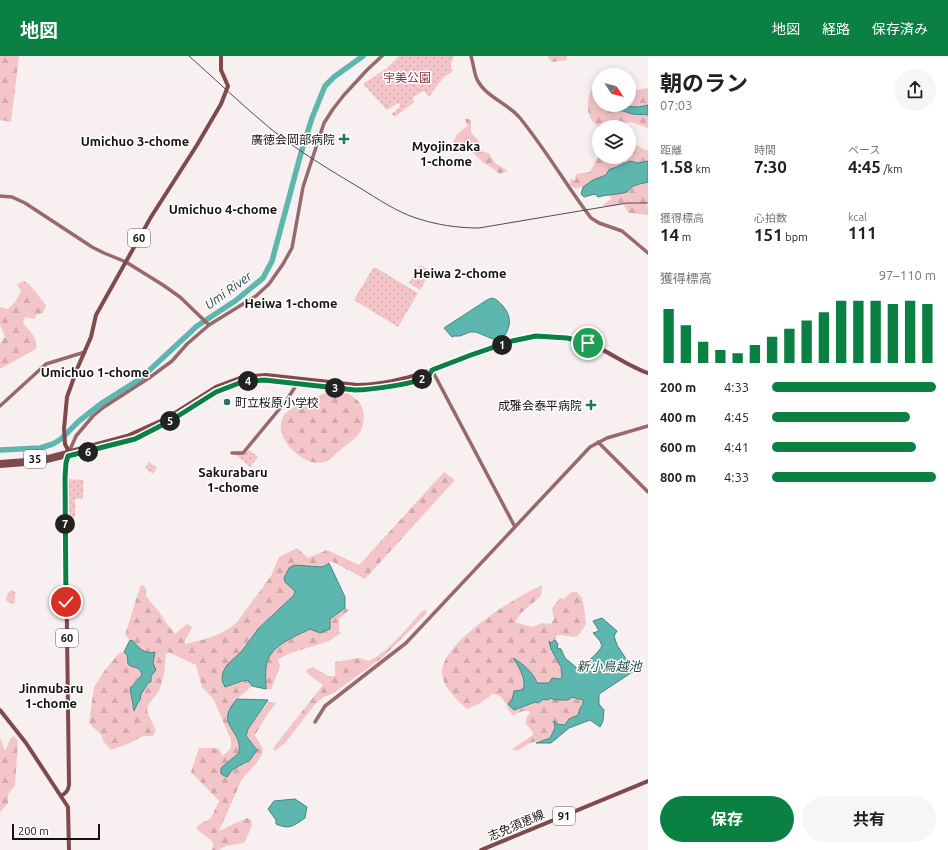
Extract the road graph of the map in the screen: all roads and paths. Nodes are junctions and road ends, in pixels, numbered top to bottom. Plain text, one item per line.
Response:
1 (221, 56) edge
2 (382, 56) edge
3 (471, 56) edge
4 (0, 196) edge
5 (648, 253) edge
6 (126, 262) junction
7 (208, 324) junction
8 (85, 352) junction
9 (432, 370) junction
10 (648, 373) edge
11 (297, 384) junction
12 (0, 406) edge
13 (648, 426) edge
14 (598, 442) junction
15 (232, 453) dead end
16 (69, 454) junction
17 (0, 462) edge
18 (0, 466) edge
19 (648, 492) edge
20 (515, 527) junction
21 (0, 710) edge
22 (315, 722) dead end
23 (648, 781) edge
24 (61, 796) junction
25 (69, 850) edge
26 (481, 850) edge

1 - 6 main road, 60
2 - 7 street
3 - 5 street
4 - 6 street
6 - 7 street
6 - 8 main road, 60
7 - 16 street
8 - 12 street
8 - 16 main road, 60
9 - 10 main road, 35
9 - 11 main road, 35
9 - 16 main road, 35
9 - 20 street
11 - 15 street
11 - 16 main road, 35
13 - 14 street
14 - 19 street
14 - 20 street
16 - 17 main road, 35
16 - 18 main road, 35
16 - 24 main road, 60
20 - 22 street
21 - 24 main road
23 - 26 main road, 志免須恵線 / 91
24 - 25 main road

